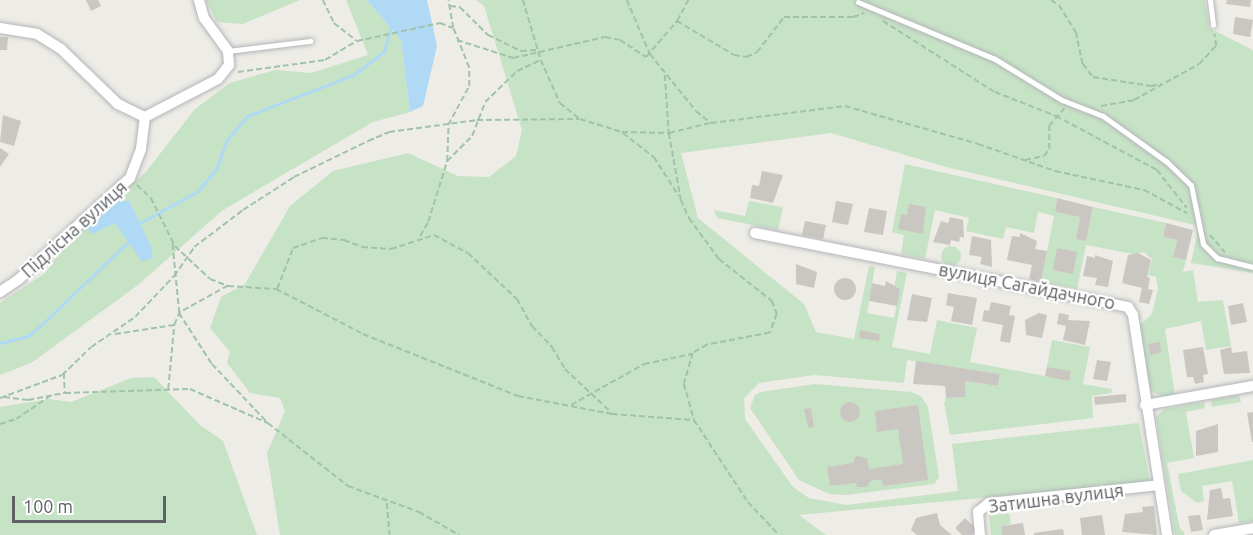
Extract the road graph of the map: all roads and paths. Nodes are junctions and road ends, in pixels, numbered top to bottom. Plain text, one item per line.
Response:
1 (199, 0) edge
2 (323, 0) edge
3 (448, 0) edge
4 (523, 0) edge
5 (627, 0) edge
6 (688, 0) edge
7 (1051, 0) edge
8 (1210, 0) edge
9 (858, 2) dead end
10 (449, 6) junction
11 (874, 9) junction
12 (677, 21) junction
13 (1213, 25) joint
14 (0, 28) edge
15 (453, 28) junction
16 (357, 40) junction
17 (457, 40) junction
18 (310, 41) dead end
19 (539, 50) junction
20 (228, 51) junction
21 (650, 54) junction
22 (541, 60) junction
23 (236, 73) dead end
24 (665, 74) junction
25 (1166, 83) junction
26 (1071, 104) junction
27 (1087, 110) junction
28 (1056, 116) junction
29 (145, 117) junction
30 (580, 119) junction
31 (477, 120) junction
32 (711, 123) junction
33 (448, 125) junction
34 (622, 132) junction
35 (669, 133) junction
36 (1024, 160) junction
37 (447, 161) junction
38 (130, 178) junction
39 (681, 200) junction
40 (1190, 211) dead end
41 (1203, 228) junction
42 (755, 233) dead end
43 (419, 236) junction
44 (172, 239) junction
45 (187, 260) junction
46 (1235, 262) junction
47 (1253, 267) edge
48 (174, 276) junction
49 (228, 286) junction
50 (276, 289) junction
51 (0, 292) edge
52 (179, 313) junction
53 (174, 325) junction
54 (114, 334) junction
55 (693, 353) junction
56 (64, 373) junction
57 (1253, 386) edge
58 (168, 390) junction
59 (591, 391) junction
60 (65, 393) junction
61 (51, 396) junction
62 (1, 398) edge
63 (1145, 405) junction
64 (569, 406) junction
65 (612, 414) junction
66 (694, 420) junction
67 (268, 423) junction
68 (0, 424) edge
69 (1159, 485) junction
70 (387, 502) junction
71 (1253, 528) edge
72 (390, 535) edge
73 (459, 535) edge
74 (779, 535) edge
75 (980, 535) edge
76 (1167, 535) edge
77 (1214, 535) edge

1 - 20 street
2 - 16 path
3 - 10 path
4 - 19 path
5 - 21 path
6 - 12 path
7 - 25 path
8 - 13 lane
9 - 11 lane
10 - 15 path
10 - 19 path
11 - 12 path
11 - 26 lane
11 - 28 path
12 - 21 path
13 - 25 path
14 - 29 street
15 - 16 path
15 - 17 path
16 - 23 path
17 - 19 path
17 - 33 path
18 - 20 lane
19 - 21 path
19 - 22 path
20 - 29 street
21 - 24 path
22 - 30 path
22 - 31 path
24 - 32 path
24 - 35 path
25 - 27 path
26 - 27 lane
26 - 28 path
27 - 41 lane
28 - 36 path
28 - 40 path
29 - 38 street, Підлісна вулиця
30 - 31 path
30 - 34 path
31 - 33 path
31 - 37 path
32 - 35 path
32 - 36 path
33 - 37 path
33 - 45 path
34 - 35 path
34 - 39 path
35 - 39 path
36 - 41 path
37 - 43 path
38 - 44 path
38 - 51 street, Підлісна вулиця
39 - 55 path
41 - 46 path
41 - 46 lane
42 - 63 street, вулиця Сагайдачного
43 - 50 path
43 - 59 path
44 - 45 path
44 - 48 path
45 - 48 path
45 - 49 path
46 - 47 lane
48 - 52 path
48 - 54 path
49 - 50 path
49 - 52 path
50 - 64 path
52 - 53 path
52 - 67 path
53 - 54 path
53 - 58 path
54 - 56 path
55 - 59 path
55 - 66 path
56 - 60 path
56 - 62 path
57 - 63 street
58 - 60 path
58 - 67 path
59 - 64 path
59 - 65 path
60 - 61 path
61 - 62 path
61 - 68 path
63 - 69 street
64 - 65 path
65 - 66 path
66 - 74 path
67 - 70 path
69 - 75 street, Затишна вулиця
69 - 76 street
70 - 72 path
70 - 73 path
71 - 77 street

